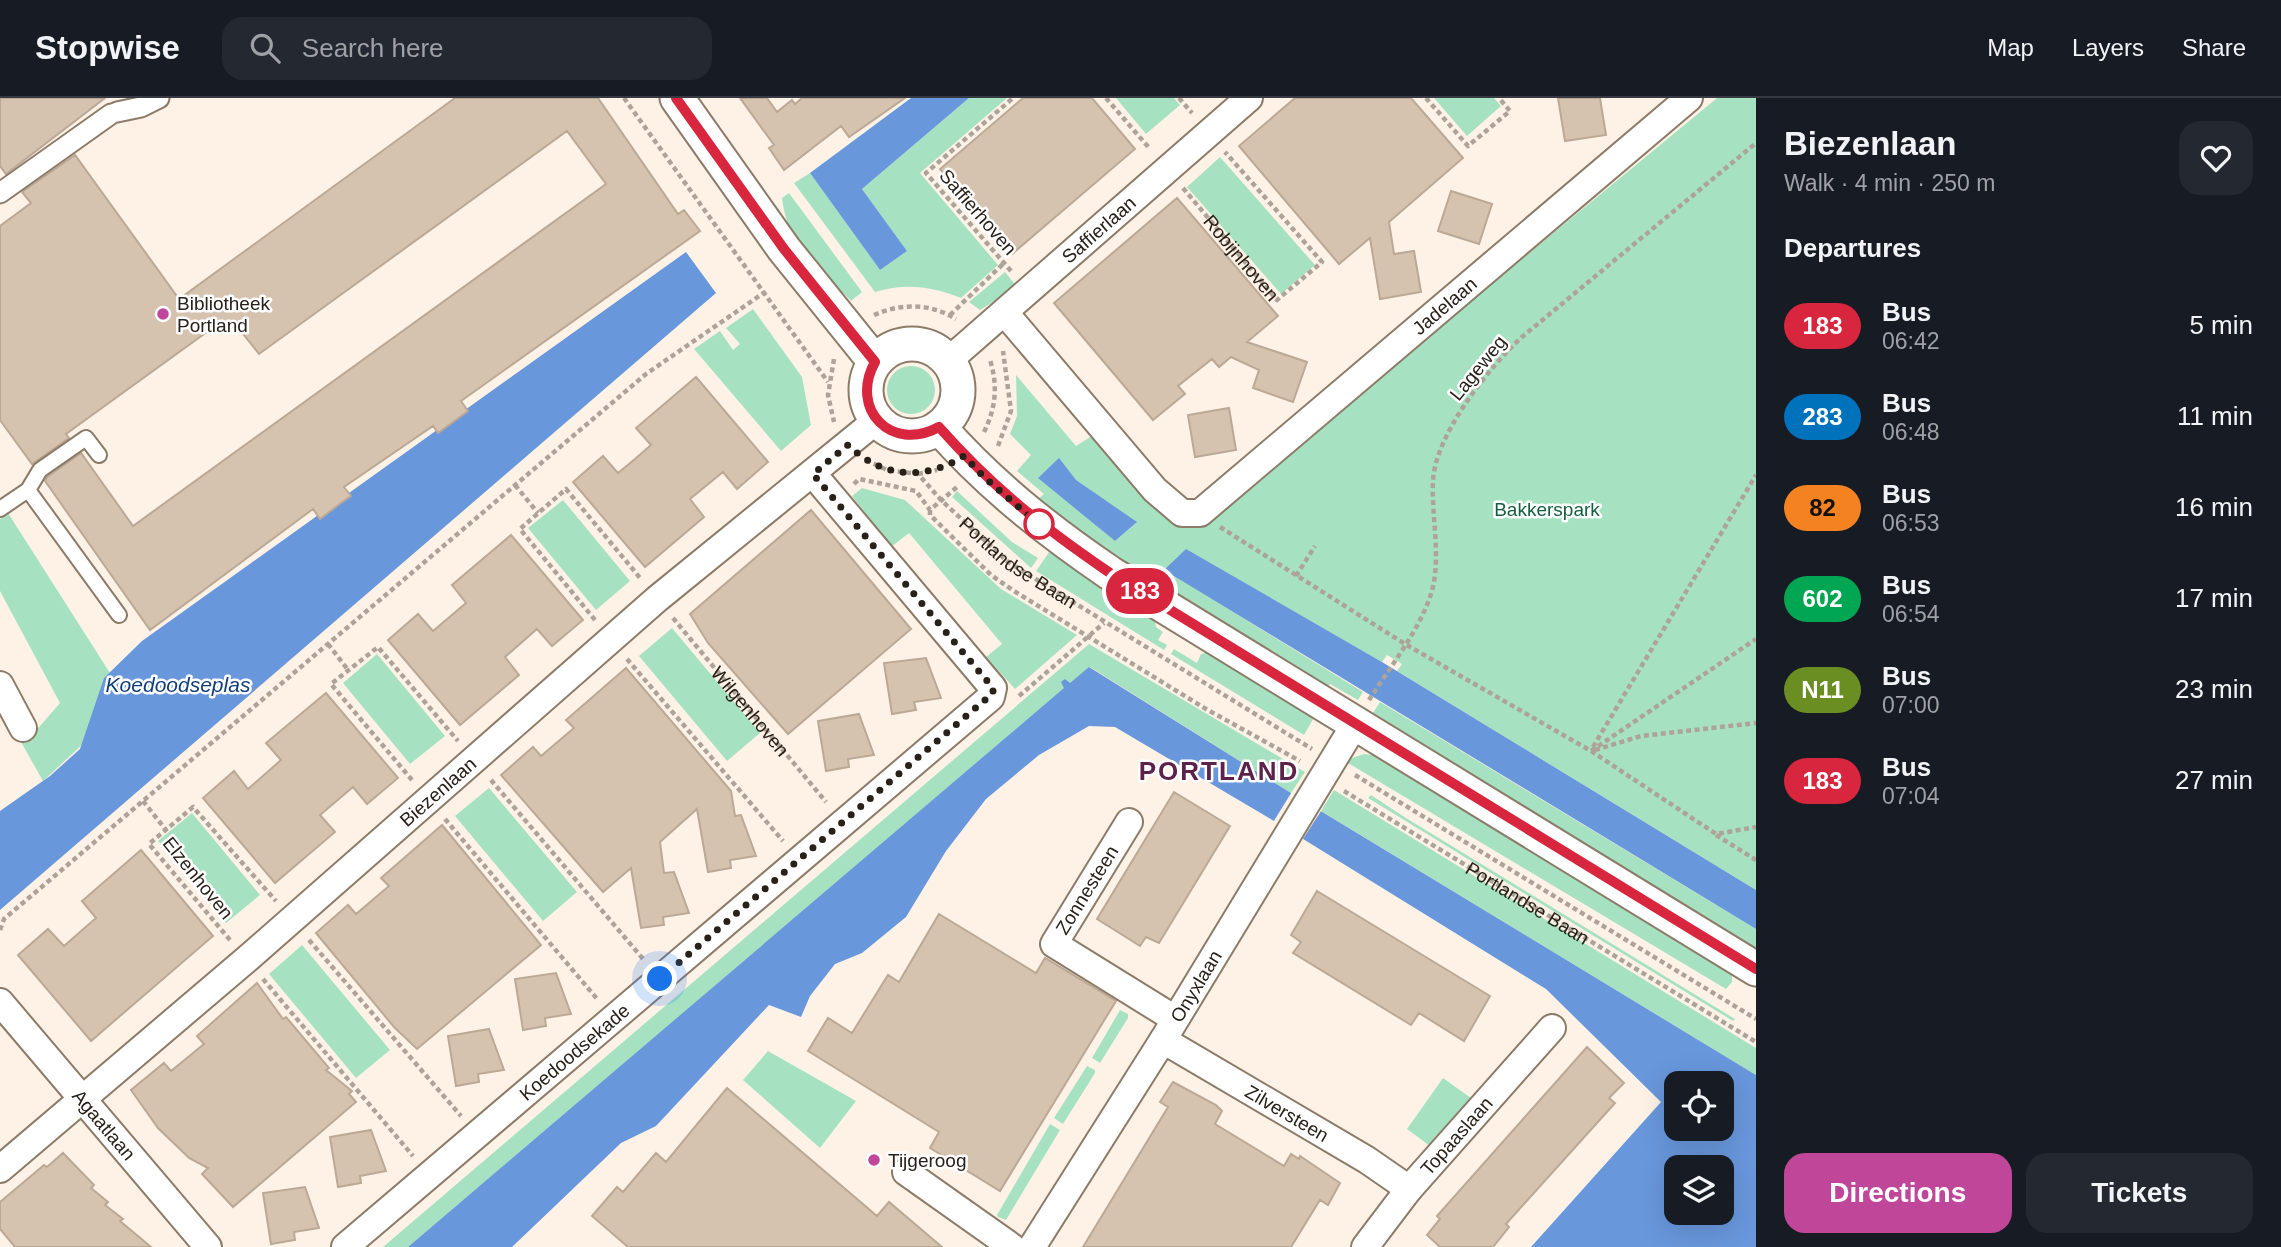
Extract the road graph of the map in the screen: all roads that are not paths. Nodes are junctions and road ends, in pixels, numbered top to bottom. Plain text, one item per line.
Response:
1 (159, 98) edge
2 (677, 98) edge
3 (1249, 98) edge
4 (1689, 98) edge
5 (0, 194) edge
6 (1005, 313) junction
7 (948, 360) junction
8 (875, 362) junction
9 (877, 419) junction
10 (939, 427) junction
11 (99, 455) dead end
12 (813, 474) junction
13 (27, 490) junction
14 (0, 509) edge
15 (119, 615) dead end
16 (0, 685) edge
17 (1352, 710) junction
18 (23, 728) dead end
19 (1129, 822) dead end
20 (1756, 969) edge
21 (0, 1002) edge
22 (1552, 1028) dead end
23 (1169, 1029) junction
24 (80, 1099) junction
25 (0, 1169) edge
26 (906, 1172) dead end
27 (1409, 1189) junction
28 (208, 1247) edge
29 (345, 1247) edge
30 (1012, 1247) edge
31 (1032, 1247) edge
32 (1365, 1247) edge

1 - 5 street
2 - 8 street
3 - 6 street, Saffierlaan
4 - 6 street, Jadelaan
6 - 7 street, Saffierlaan
7 - 8 street
7 - 10 street
8 - 9 street
9 - 10 street
9 - 12 street, Biezenlaan
10 - 17 street
11 - 13 lane
12 - 24 street, Biezenlaan
12 - 29 street, Koedoodsekade
13 - 14 lane
13 - 15 lane
16 - 18 street
17 - 20 street
17 - 23 street, Onyxlaan
19 - 23 street, Zonnesteen
21 - 24 street, Agaatlaan
22 - 27 street, Topaaslaan
23 - 27 street, Zilversteen
23 - 31 street, Onyxlaan
24 - 25 street, Biezenlaan
24 - 28 street, Agaatlaan
26 - 30 street
27 - 32 street, Topaaslaan

